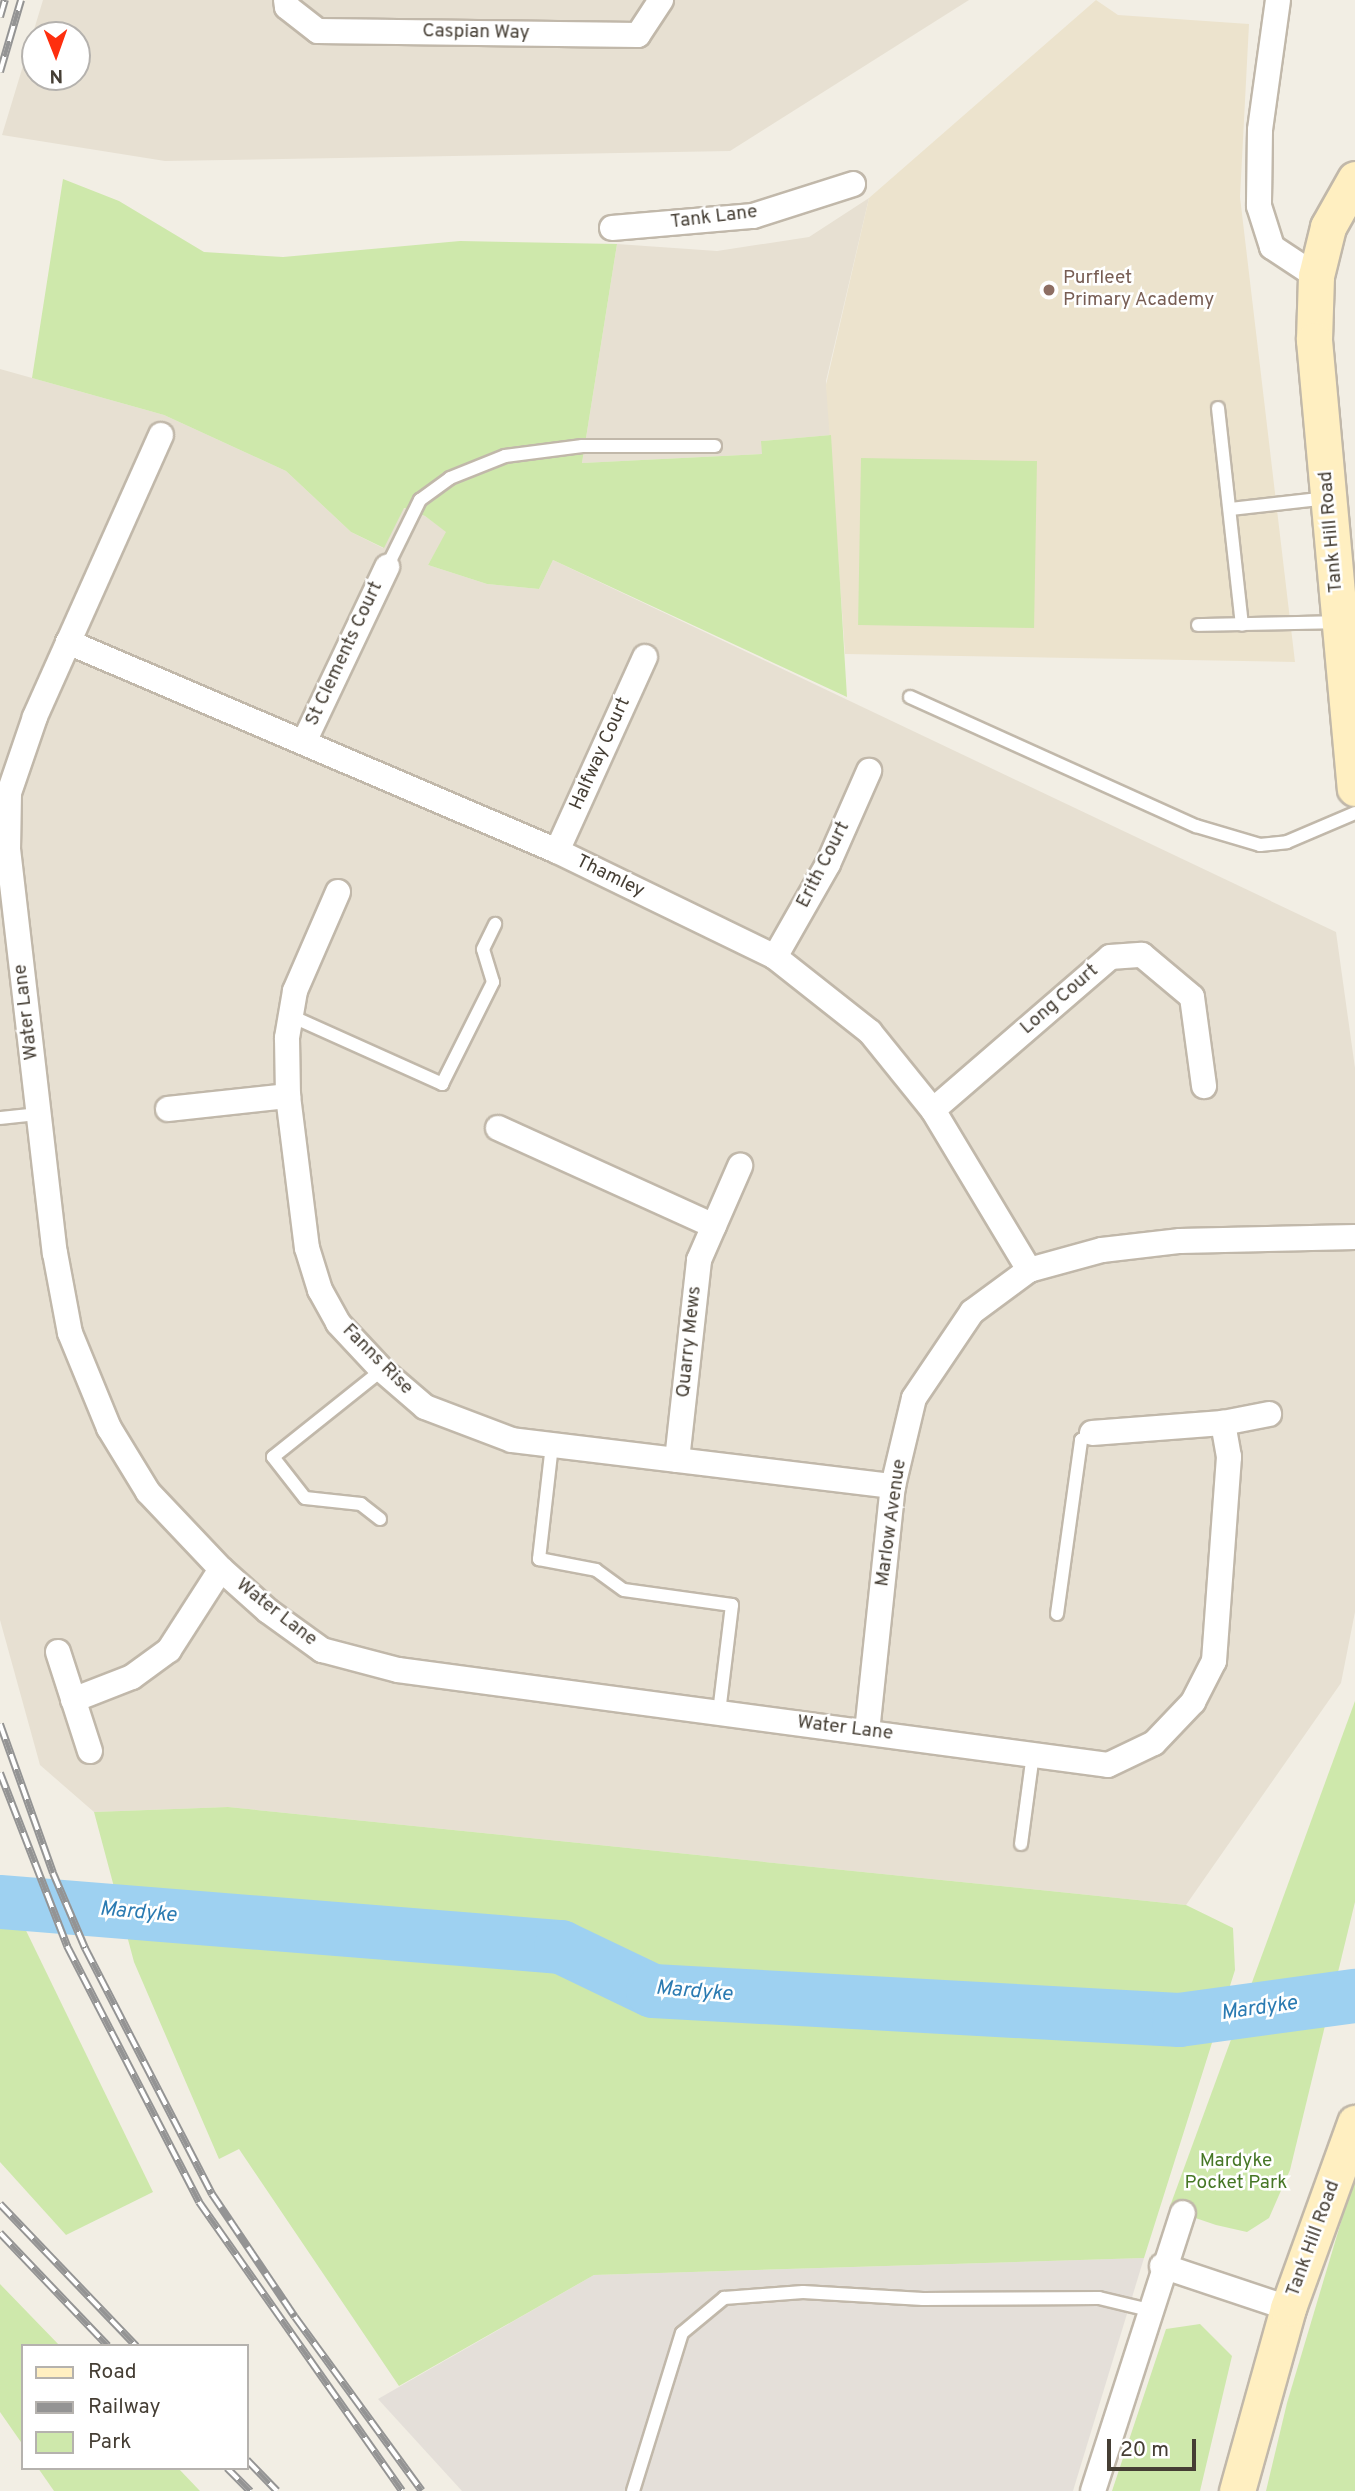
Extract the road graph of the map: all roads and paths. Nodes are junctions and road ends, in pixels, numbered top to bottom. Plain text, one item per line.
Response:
1 (286, 0) edge
2 (661, 0) edge
3 (1278, 0) edge
4 (1355, 179) edge
5 (853, 184) dead end
6 (612, 228) dead end
7 (1315, 276) junction
8 (1218, 408) dead end
9 (160, 435) dead end
10 (715, 446) dead end
11 (1328, 498) junction
12 (1230, 509) junction
13 (387, 567) joint
14 (1340, 622) junction
15 (1198, 625) dead end
16 (1242, 625) junction
17 (68, 642) junction
18 (645, 657) dead end
19 (911, 697) dead end
20 (304, 742) junction
21 (869, 771) dead end
22 (1355, 788) edge
23 (1355, 813) edge
24 (4, 849) edge
25 (557, 851) junction
26 (338, 892) dead end
27 (495, 923) dead end
28 (775, 957) junction
29 (291, 1016) junction
30 (1204, 1086) dead end
31 (289, 1096) junction
32 (168, 1109) dead end
33 (933, 1110) junction
34 (38, 1114) junction
35 (0, 1118) edge
36 (498, 1128) dead end
37 (740, 1166) dead end
38 (714, 1226) junction
39 (1355, 1237) edge
40 (1029, 1270) junction
41 (382, 1370) junction
42 (1269, 1414) dead end
43 (1223, 1423) junction
44 (1092, 1433) joint
45 (552, 1445) junction
46 (677, 1460) junction
47 (893, 1486) junction
48 (380, 1520) dead end
49 (221, 1569) junction
50 (1057, 1614) dead end
51 (58, 1652) dead end
52 (73, 1700) junction
53 (719, 1713) junction
54 (867, 1732) junction
55 (90, 1751) dead end
56 (1033, 1754) junction
57 (1021, 1844) dead end
58 (1354, 2133) edge
59 (1183, 2213) dead end
60 (1162, 2266) junction
61 (1288, 2308) junction
62 (1149, 2309) junction
63 (633, 2491) edge
64 (1093, 2491) edge
65 (1237, 2491) edge

1 - 2 street, Caspian Way
3 - 7 street
4 - 7 street, Tank Hill Road
5 - 6 street, Tank Lane
7 - 11 street, Tank Hill Road
8 - 12 lane
9 - 17 street, Water Lane
10 - 13 lane
11 - 12 lane
11 - 14 street, Tank Hill Road
12 - 16 lane
13 - 20 street, St Clements Court
14 - 16 lane
14 - 22 street, Tank Hill Road
15 - 16 lane
17 - 20 street, Thamley
17 - 24 street, Water Lane
18 - 25 street, Halfway Court
19 - 23 lane
20 - 25 street, Thamley
21 - 28 street, Erith Court
24 - 34 street, Water Lane
25 - 28 street, Thamley
26 - 29 street, Fanns Rise
27 - 29 lane
28 - 33 street, Thamley
29 - 31 street, Fanns Rise
30 - 33 street, Long Court
31 - 32 street
31 - 41 street, Fanns Rise
33 - 40 street, Thamley
34 - 35 lane
34 - 49 street, Water Lane
36 - 38 street
37 - 38 street, Quarry Mews
38 - 46 street, Quarry Mews
39 - 40 street, Marlow Avenue
40 - 47 street, Marlow Avenue
41 - 45 street, Fanns Rise
41 - 48 lane
42 - 43 street
43 - 44 street
43 - 56 street, Water Lane
44 - 50 lane
45 - 46 street, Fanns Rise
45 - 53 lane
46 - 47 street, Fanns Rise
47 - 54 street, Marlow Avenue
49 - 52 street, Water Lane
49 - 53 street, Water Lane
51 - 52 street
52 - 55 street
53 - 54 street, Water Lane
54 - 56 street, Water Lane
56 - 57 lane
58 - 61 street, Tank Hill Road
59 - 60 street
60 - 61 street, Tank Hill Road
60 - 62 street
61 - 65 street
62 - 63 lane
62 - 64 street

